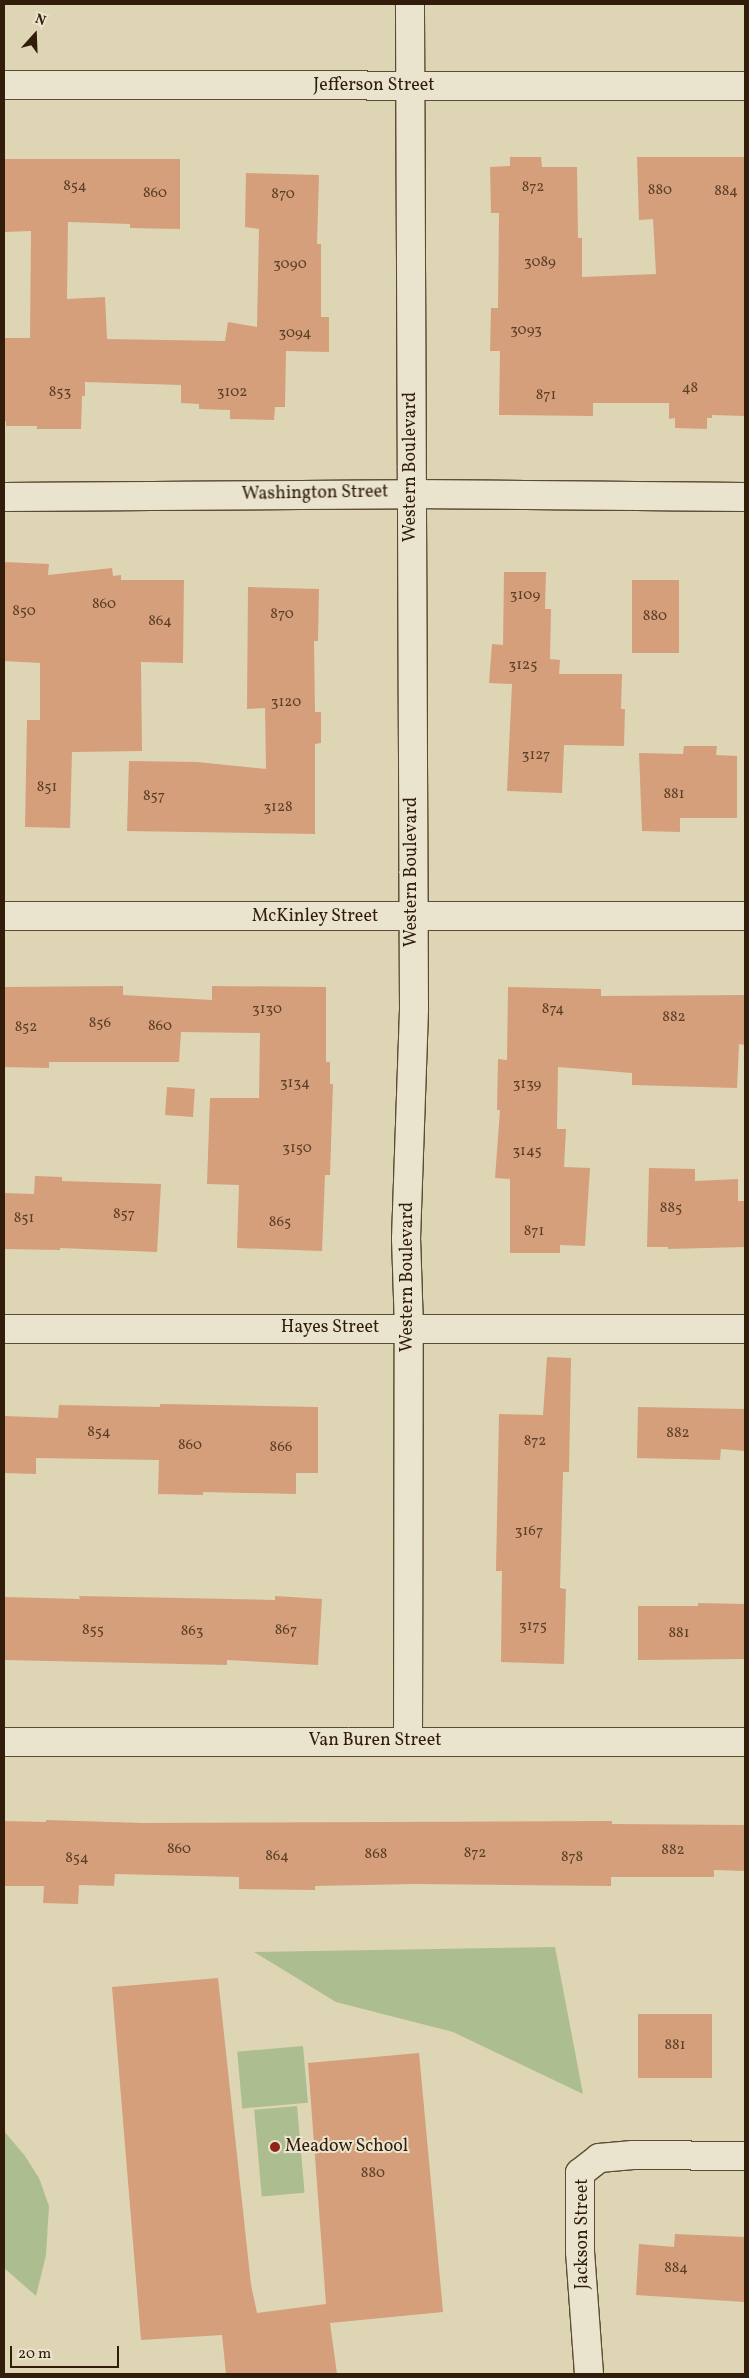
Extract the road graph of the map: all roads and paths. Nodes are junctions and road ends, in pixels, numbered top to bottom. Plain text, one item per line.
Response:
1 (410, 4) edge
2 (4, 85) edge
3 (410, 86) junction
4 (745, 86) edge
5 (411, 494) junction
6 (4, 497) edge
7 (745, 497) edge
8 (4, 916) edge
9 (745, 916) edge
10 (412, 918) junction
11 (409, 1328) junction
12 (4, 1329) edge
13 (745, 1329) edge
14 (408, 1741) junction
15 (4, 1742) edge
16 (745, 1742) edge
17 (745, 2156) edge
18 (589, 2374) edge

1 - 3 street, Western Boulevard
2 - 3 street, Jefferson Street
3 - 4 street, Jefferson Street
3 - 5 street, Western Boulevard
5 - 6 street, Washington Street
5 - 7 street, Washington Street
5 - 10 street, Western Boulevard
8 - 10 street, McKinley Street
9 - 10 street, McKinley Street
10 - 11 street, Western Boulevard
11 - 12 street, Hayes Street
11 - 13 street, Hayes Street
11 - 14 street, Western Boulevard
14 - 15 street, Van Buren Street
14 - 16 street, Van Buren Street
17 - 18 street, Jackson Street

